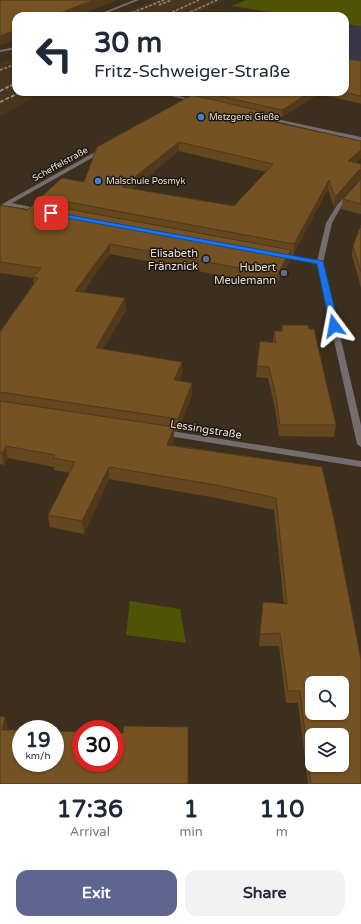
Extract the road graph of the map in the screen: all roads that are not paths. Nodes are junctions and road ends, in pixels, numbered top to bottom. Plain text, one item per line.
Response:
1 (137, 0) edge
2 (106, 12) edge
3 (12, 49) edge
4 (0, 51) edge
5 (174, 96) edge
6 (192, 100) junction
7 (200, 102) edge
8 (183, 104) edge
9 (261, 116) edge
10 (361, 139) edge
11 (110, 145) edge
12 (361, 182) edge
13 (3, 206) edge
14 (44, 212) edge
15 (274, 254) edge
16 (320, 262) junction
17 (157, 432) edge
18 (361, 444) edge
19 (361, 464) edge

1 - 2 street
3 - 4 street
5 - 6 street
6 - 7 street
6 - 8 street
9 - 10 street
11 - 13 street, Scheffelstraße
12 - 16 street
13 - 14 street
15 - 16 street
16 - 18 street
17 - 19 street, Lessingstraße

